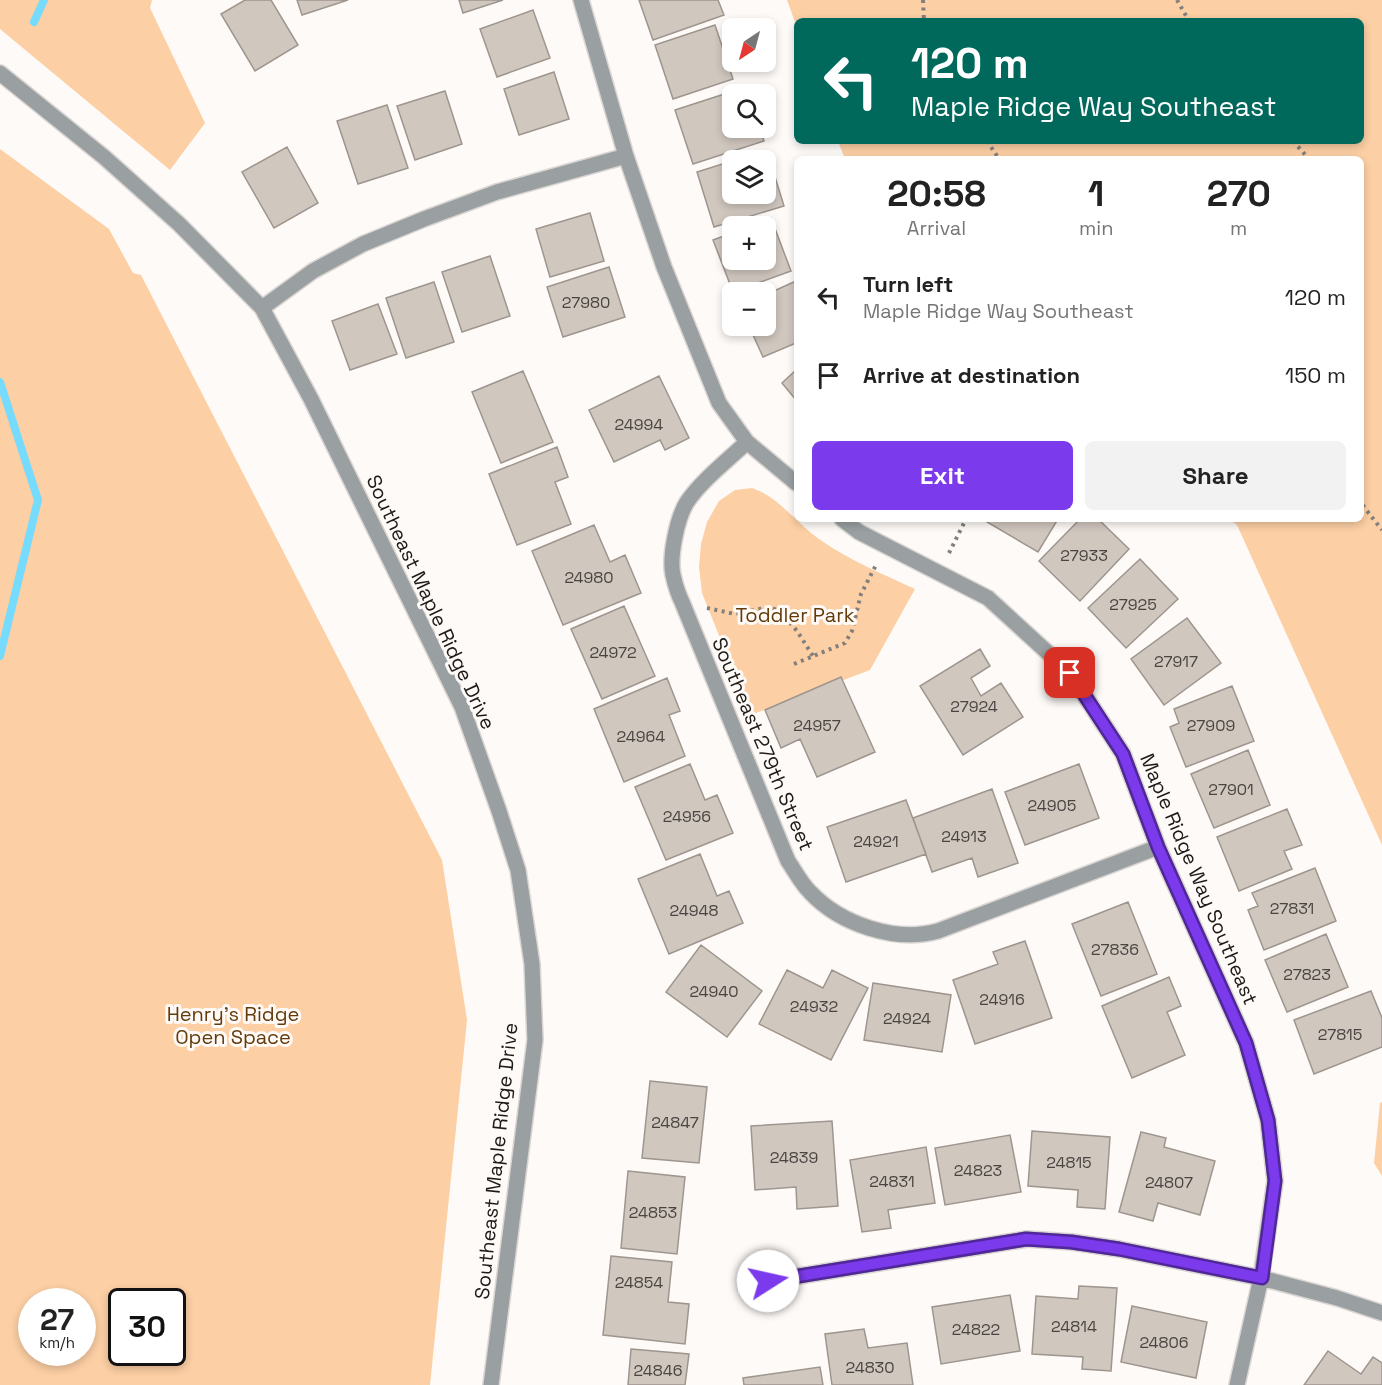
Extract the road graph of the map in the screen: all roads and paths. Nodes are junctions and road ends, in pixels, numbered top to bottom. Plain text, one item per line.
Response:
1 (581, 0) edge
2 (923, 0) edge
3 (1177, 0) edge
4 (924, 18) edge
5 (1187, 18) edge
6 (0, 73) edge
7 (1296, 144) edge
8 (626, 156) junction
9 (1307, 156) edge
10 (262, 309) junction
11 (747, 442) junction
12 (794, 481) edge
13 (1364, 507) edge
14 (846, 522) edge
15 (964, 522) edge
16 (1382, 530) edge
17 (886, 546) junction
18 (939, 573) junction
19 (682, 602) junction
20 (813, 656) junction
21 (794, 664) dead end
22 (1158, 847) junction
23 (1262, 1278) junction
24 (768, 1281) dead end
25 (1382, 1313) edge
26 (491, 1385) edge
27 (1237, 1385) edge

1 - 8 street
2 - 4 path
3 - 5 path
6 - 10 street, Southeast Maple Ridge Drive
7 - 9 path
8 - 10 street
8 - 11 street
10 - 26 street, Southeast Maple Ridge Drive
11 - 12 street
11 - 19 street, Southeast 279th Street
13 - 16 path
14 - 17 street, Maple Ridge Way Southeast
15 - 18 path
17 - 18 street, Maple Ridge Way Southeast
17 - 20 path
18 - 22 street, Maple Ridge Way Southeast
19 - 20 path
19 - 22 street, Southeast 279th Street
20 - 21 path
22 - 23 street, Maple Ridge Way Southeast
23 - 24 street
23 - 25 street
23 - 27 street, Maple Ridge Way Southeast

